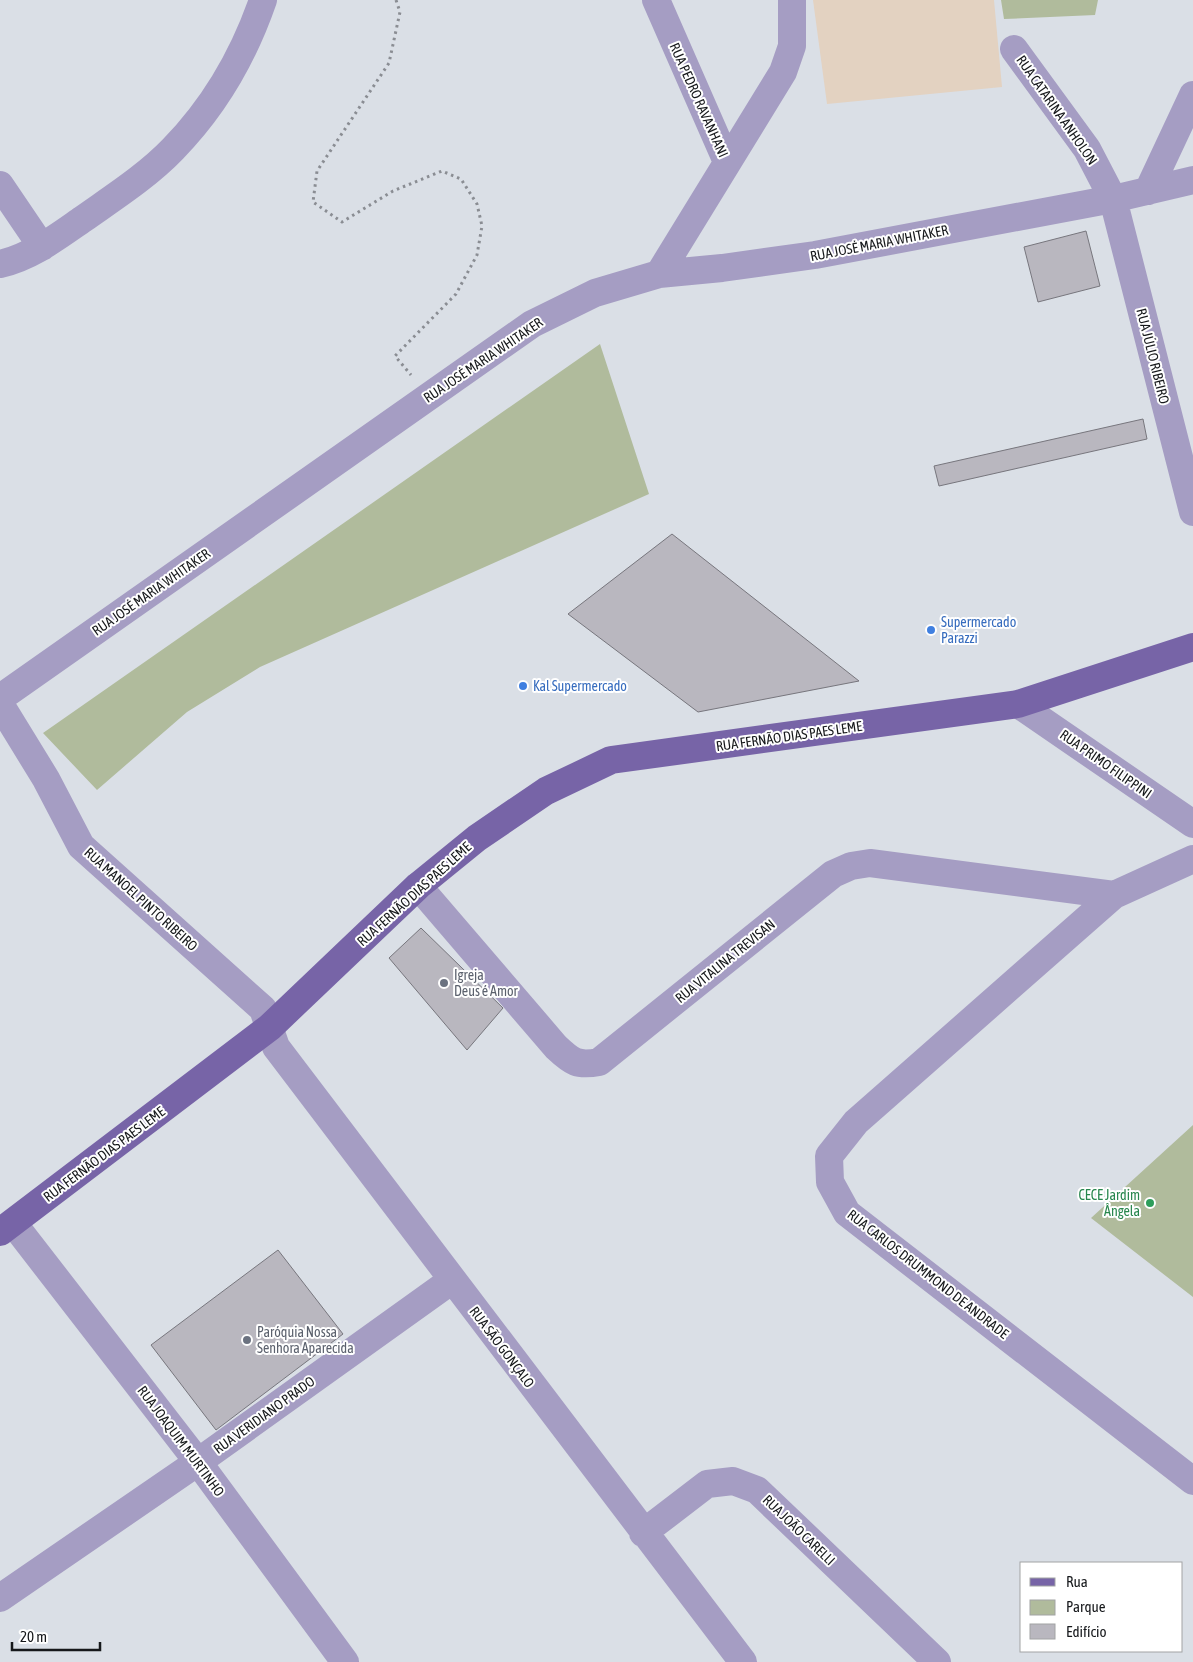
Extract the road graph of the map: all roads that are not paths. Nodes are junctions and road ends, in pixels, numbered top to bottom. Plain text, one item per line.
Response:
1 (263, 0) edge
2 (656, 0) edge
3 (792, 0) edge
4 (1014, 49) dead end
5 (1193, 95) edge
6 (727, 162) junction
7 (1193, 180) edge
8 (0, 185) edge
9 (1148, 191) junction
10 (1113, 198) junction
11 (42, 247) junction
12 (0, 264) edge
13 (659, 274) junction
14 (1193, 512) edge
15 (1193, 647) edge
16 (0, 698) edge
17 (0, 704) edge
18 (1018, 704) junction
19 (1193, 824) edge
20 (1193, 859) edge
21 (418, 886) junction
22 (1114, 895) junction
23 (270, 1027) junction
24 (6, 1227) edge
25 (452, 1280) junction
26 (198, 1462) junction
27 (1193, 1481) edge
28 (643, 1533) junction
29 (0, 1598) edge
30 (345, 1662) edge
31 (743, 1662) edge
32 (937, 1662) edge

1 - 11 street
2 - 6 street, RUA PEDRO RAVANHANI
3 - 6 street
4 - 10 street, RUA CATARINA ANHOLON
5 - 9 street
6 - 13 street, RUA PEDRO RAVANHANI
7 - 9 street, RUA JOSÉ MARIA WHITAKER
8 - 11 street
9 - 10 street, RUA JOSÉ MARIA WHITAKER
10 - 13 street, RUA JOSÉ MARIA WHITAKER
10 - 14 street, RUA JÚLIO RIBEIRO
11 - 12 street
13 - 16 street, RUA JOSÉ MARIA WHITAKER
15 - 18 main road, RUA FERNÃO DIAS PAES LEME
17 - 23 street, RUA MANOEL PINTO RIBEIRO
18 - 19 street, RUA PRIMO FILIPPINI
18 - 21 main road, RUA FERNÃO DIAS PAES LEME
20 - 22 street, RUA CARLOS DRUMMOND DE ANDRADE
21 - 22 street, RUA VITALINA TREVISAN
21 - 23 main road, RUA FERNÃO DIAS PAES LEME
22 - 27 street, RUA CARLOS DRUMMOND DE ANDRADE
23 - 24 main road, RUA FERNÃO DIAS PAES LEME
23 - 25 street, RUA SÃO GONÇALO
24 - 26 street, RUA JOAQUIM MURTINHO
25 - 26 street, RUA VERIDIANO PRADO
25 - 28 street, RUA SÃO GONÇALO
26 - 29 street, RUA VERIDIANO PRADO
26 - 30 street, RUA JOAQUIM MURTINHO
28 - 31 street, RUA SÃO GONÇALO
28 - 32 street, RUA JOÃO CARELLI

